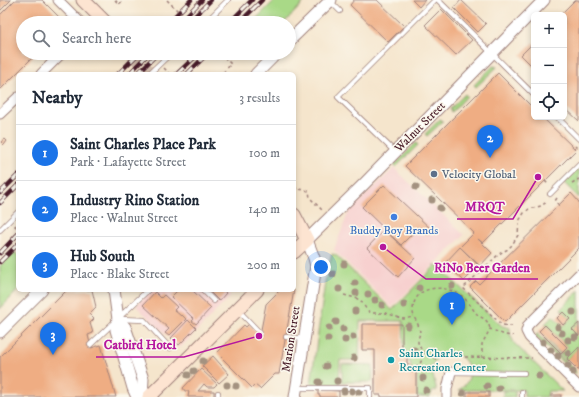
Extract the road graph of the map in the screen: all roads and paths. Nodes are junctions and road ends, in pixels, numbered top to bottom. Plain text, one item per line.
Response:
1 (58, 0) edge
2 (83, 0) edge
3 (115, 0) edge
4 (124, 0) edge
5 (167, 0) edge
6 (228, 0) edge
7 (330, 0) edge
8 (436, 0) edge
9 (544, 0) edge
10 (340, 11) dead end
11 (74, 16) edge
12 (99, 16) edge
13 (183, 16) edge
14 (212, 16) edge
15 (296, 34) edge
16 (492, 54) junction
17 (55, 60) edge
18 (164, 60) edge
19 (227, 60) edge
20 (270, 60) edge
21 (162, 65) dead end
22 (43, 72) edge
23 (151, 72) edge
24 (168, 72) edge
25 (224, 72) edge
26 (258, 72) edge
27 (531, 92) edge
28 (16, 98) edge
29 (0, 114) edge
30 (560, 120) edge
31 (579, 139) edge
32 (395, 152) junction
33 (579, 165) edge
34 (296, 188) edge
35 (550, 194) joint
36 (319, 207) dead end
37 (16, 214) edge
38 (296, 219) edge
39 (0, 230) edge
40 (307, 240) junction
41 (296, 250) edge
42 (579, 274) edge
43 (40, 292) edge
44 (114, 292) edge
45 (146, 292) edge
46 (205, 292) edge
47 (255, 292) edge
48 (344, 296) dead end
49 (214, 300) dead end
50 (238, 310) junction
51 (414, 317) junction
52 (118, 320) junction
53 (512, 326) dead end
54 (490, 330) junction
55 (0, 332) edge
56 (260, 333) dead end
57 (513, 336) dead end
58 (286, 337) dead end
59 (304, 339) junction
60 (90, 345) dead end
61 (170, 348) dead end
62 (425, 352) junction
63 (465, 358) dead end
64 (482, 358) junction
65 (532, 358) dead end
66 (436, 359) dead end
67 (410, 368) dead end
68 (451, 372) joint
69 (524, 373) dead end
70 (578, 385) edge
71 (296, 392) edge
72 (137, 397) edge
73 (142, 397) edge
74 (149, 397) edge
75 (370, 397) edge
76 (447, 397) edge

1 - 11 street
2 - 12 main road
3 - 4 path
5 - 13 path, bridge
6 - 14 lane
7 - 10 lane
7 - 15 street
8 - 16 lane
8 - 32 lane
9 - 16 street, Walnut Street
16 - 27 lane
16 - 32 street, Walnut Street
17 - 22 street
18 - 23 lane
19 - 25 path
20 - 26 street
21 - 24 path
28 - 29 street
30 - 31 lane
32 - 40 street, Walnut Street
33 - 35 lane
34 - 36 path
35 - 53 path
37 - 39 lane
38 - 40 main road
40 - 41 main road, Walnut Street
40 - 59 street, Marion Street
42 - 70 street
43 - 55 street
44 - 52 street
45 - 52 lane
46 - 49 lane
47 - 50 main road
48 - 51 path
50 - 56 lane
50 - 74 main road
51 - 54 path
51 - 62 path
52 - 60 lane
52 - 61 lane
52 - 72 street
52 - 73 street
54 - 57 path
54 - 64 path
58 - 59 lane
59 - 71 street, Marion Street
62 - 66 path
62 - 67 path
63 - 64 path
64 - 65 path
68 - 69 lane
68 - 76 street
71 - 75 lane

